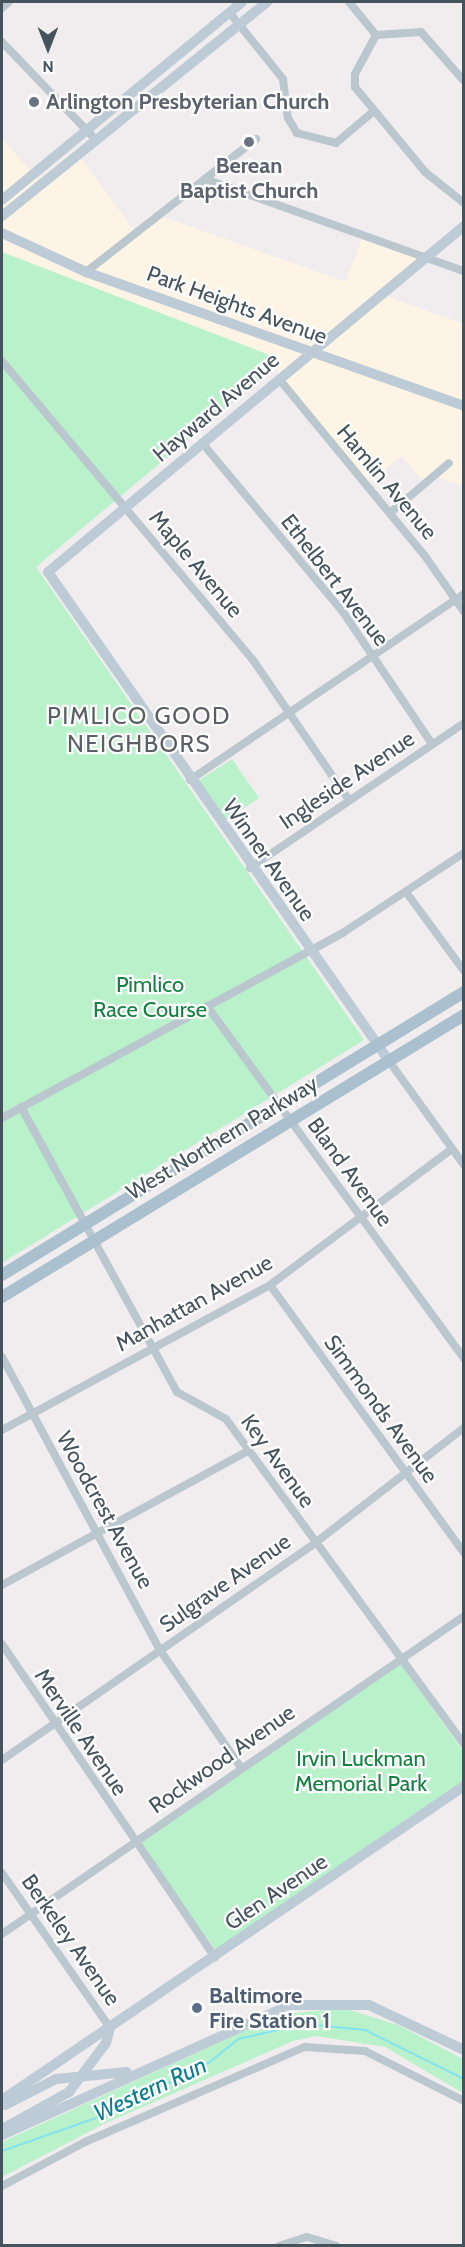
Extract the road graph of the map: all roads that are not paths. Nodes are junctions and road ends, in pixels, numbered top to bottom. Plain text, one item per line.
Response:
1 (9, 2) edge
2 (242, 2) edge
3 (265, 2) edge
4 (350, 2) edge
5 (2, 8) edge
6 (229, 12) junction
7 (239, 25) junction
8 (376, 35) junction
9 (2, 42) edge
10 (464, 81) edge
11 (374, 111) junction
12 (86, 130) junction
13 (256, 139) dead end
14 (97, 141) junction
15 (205, 179) junction
16 (2, 200) edge
17 (464, 203) edge
18 (2, 216) edge
19 (464, 226) edge
20 (2, 233) edge
21 (425, 257) junction
22 (464, 271) edge
23 (86, 272) junction
24 (312, 352) junction
25 (2, 361) edge
26 (279, 379) junction
27 (464, 406) edge
28 (203, 444) junction
29 (449, 463) dead end
30 (125, 508) junction
31 (390, 513) junction
32 (48, 572) joint
33 (464, 594) edge
34 (455, 600) junction
35 (464, 612) edge
36 (372, 656) junction
37 (288, 712) junction
38 (464, 723) edge
39 (432, 744) junction
40 (190, 780) junction
41 (349, 800) junction
42 (464, 853) edge
43 (250, 868) junction
44 (406, 891) junction
45 (308, 951) junction
46 (464, 971) edge
47 (464, 992) edge
48 (207, 1006) junction
49 (464, 1014) edge
50 (376, 1045) junction
51 (388, 1061) junction
52 (279, 1105) junction
53 (21, 1107) junction
54 (2, 1118) edge
55 (291, 1121) junction
56 (452, 1149) junction
57 (464, 1165) edge
58 (360, 1216) junction
59 (84, 1225) junction
60 (93, 1241) junction
61 (2, 1275) edge
62 (270, 1285) junction
63 (2, 1298) edge
64 (152, 1348) junction
65 (2, 1357) edge
66 (464, 1359) edge
67 (32, 1414) junction
68 (464, 1428) edge
69 (2, 1430) edge
70 (248, 1450) junction
71 (405, 1474) junction
72 (97, 1533) junction
73 (315, 1543) junction
74 (464, 1553) edge
75 (2, 1585) edge
76 (464, 1616) edge
77 (2, 1644) edge
78 (160, 1650) junction
79 (401, 1658) junction
80 (54, 1724) junction
81 (464, 1744) edge
82 (2, 1760) edge
83 (241, 1768) junction
84 (464, 1786) edge
85 (135, 1841) junction
86 (2, 1873) edge
87 (30, 1915) junction
88 (2, 1934) edge
89 (215, 1957) junction
90 (110, 2028) junction
91 (464, 2050) edge
92 (139, 2069) junction
93 (83, 2076) junction
94 (2, 2100) edge
95 (464, 2101) edge
96 (2, 2107) edge
97 (2, 2129) edge
98 (2, 2135) edge
99 (2, 2186) edge
100 (279, 2246) edge
101 (337, 2246) edge

1 - 5 street
2 - 6 street
3 - 7 street
4 - 8 street
6 - 7 street
6 - 12 street
7 - 11 street
7 - 14 street
8 - 10 street
8 - 11 street
9 - 12 street
11 - 17 street
12 - 14 street
12 - 16 street
13 - 15 street
14 - 18 street
15 - 21 street
15 - 23 street
19 - 21 street, Hayward Avenue
20 - 23 street, Park Heights Avenue
21 - 22 street
21 - 24 street, Hayward Avenue
23 - 24 street, Park Heights Avenue
24 - 26 street, Hayward Avenue
24 - 27 street, Park Heights Avenue
25 - 30 street, Maple Avenue
26 - 28 street, Hayward Avenue
26 - 31 street, Hamlin Avenue
28 - 30 street, Hayward Avenue
28 - 36 street, Ethelbert Avenue
29 - 31 street
30 - 32 street, Hayward Avenue
30 - 37 street, Maple Avenue
31 - 34 street, Hamlin Avenue
32 - 40 street, Winner Avenue
33 - 34 street
34 - 35 street, Hamlin Avenue
34 - 36 street
36 - 37 street
36 - 39 street, Ethelbert Avenue
37 - 40 street
37 - 41 street, Maple Avenue
38 - 39 street, Ingleside Avenue
39 - 41 street, Ingleside Avenue
40 - 43 street, Winner Avenue
41 - 43 street, Ingleside Avenue
42 - 44 street
43 - 45 street, Winner Avenue
44 - 45 street
44 - 46 street
45 - 48 street
45 - 50 street, Winner Avenue
47 - 50 main road, West Northern Parkway
48 - 52 street, Bland Avenue
48 - 53 street
49 - 51 main road, West Northern Parkway
50 - 51 street, Winner Avenue
50 - 52 main road, West Northern Parkway
51 - 55 main road, West Northern Parkway
51 - 56 street, Winner Avenue
52 - 55 street, Bland Avenue
52 - 59 main road, West Northern Parkway
53 - 54 street
53 - 59 street, Key Avenue
55 - 58 street, Bland Avenue
55 - 60 main road, West Northern Parkway
56 - 57 street, Winner Avenue
56 - 58 street, Manhattan Avenue
58 - 62 street, Manhattan Avenue
58 - 66 street, Bland Avenue
59 - 60 street, Key Avenue
59 - 61 main road, West Northern Parkway
60 - 63 main road, West Northern Parkway
60 - 64 street, Key Avenue
62 - 64 street, Manhattan Avenue
62 - 71 street, Simmonds Avenue
64 - 67 street, Manhattan Avenue
64 - 70 street, Key Avenue
65 - 67 street, Woodcrest Avenue
67 - 69 street, Manhattan Avenue
67 - 72 street, Woodcrest Avenue
68 - 71 street, Sulgrave Avenue
70 - 72 street
70 - 73 street, Key Avenue
71 - 73 street, Sulgrave Avenue
71 - 74 street, Simmonds Avenue
72 - 75 street
72 - 78 street, Woodcrest Avenue
73 - 78 street, Sulgrave Avenue
73 - 79 street, Key Avenue
76 - 79 street, Rockwood Avenue
77 - 80 street, Merville Avenue
78 - 80 street, Sulgrave Avenue
78 - 83 street, Woodcrest Avenue
79 - 81 street, Key Avenue
79 - 83 street, Rockwood Avenue
80 - 82 street, Sulgrave Avenue
80 - 85 street, Merville Avenue
83 - 85 street, Rockwood Avenue
84 - 89 street, Glen Avenue
85 - 87 street, Rockwood Avenue
85 - 89 street, Merville Avenue
86 - 87 street, Berkeley Avenue
87 - 88 street, Rockwood Avenue
87 - 90 street, Berkeley Avenue
89 - 90 street, Glen Avenue
90 - 93 street, Glen Avenue
90 - 94 street, Glen Avenue
91 - 92 street
92 - 93 street
92 - 98 street
93 - 96 street
93 - 97 street, Glen Avenue
95 - 99 street
100 - 101 street

